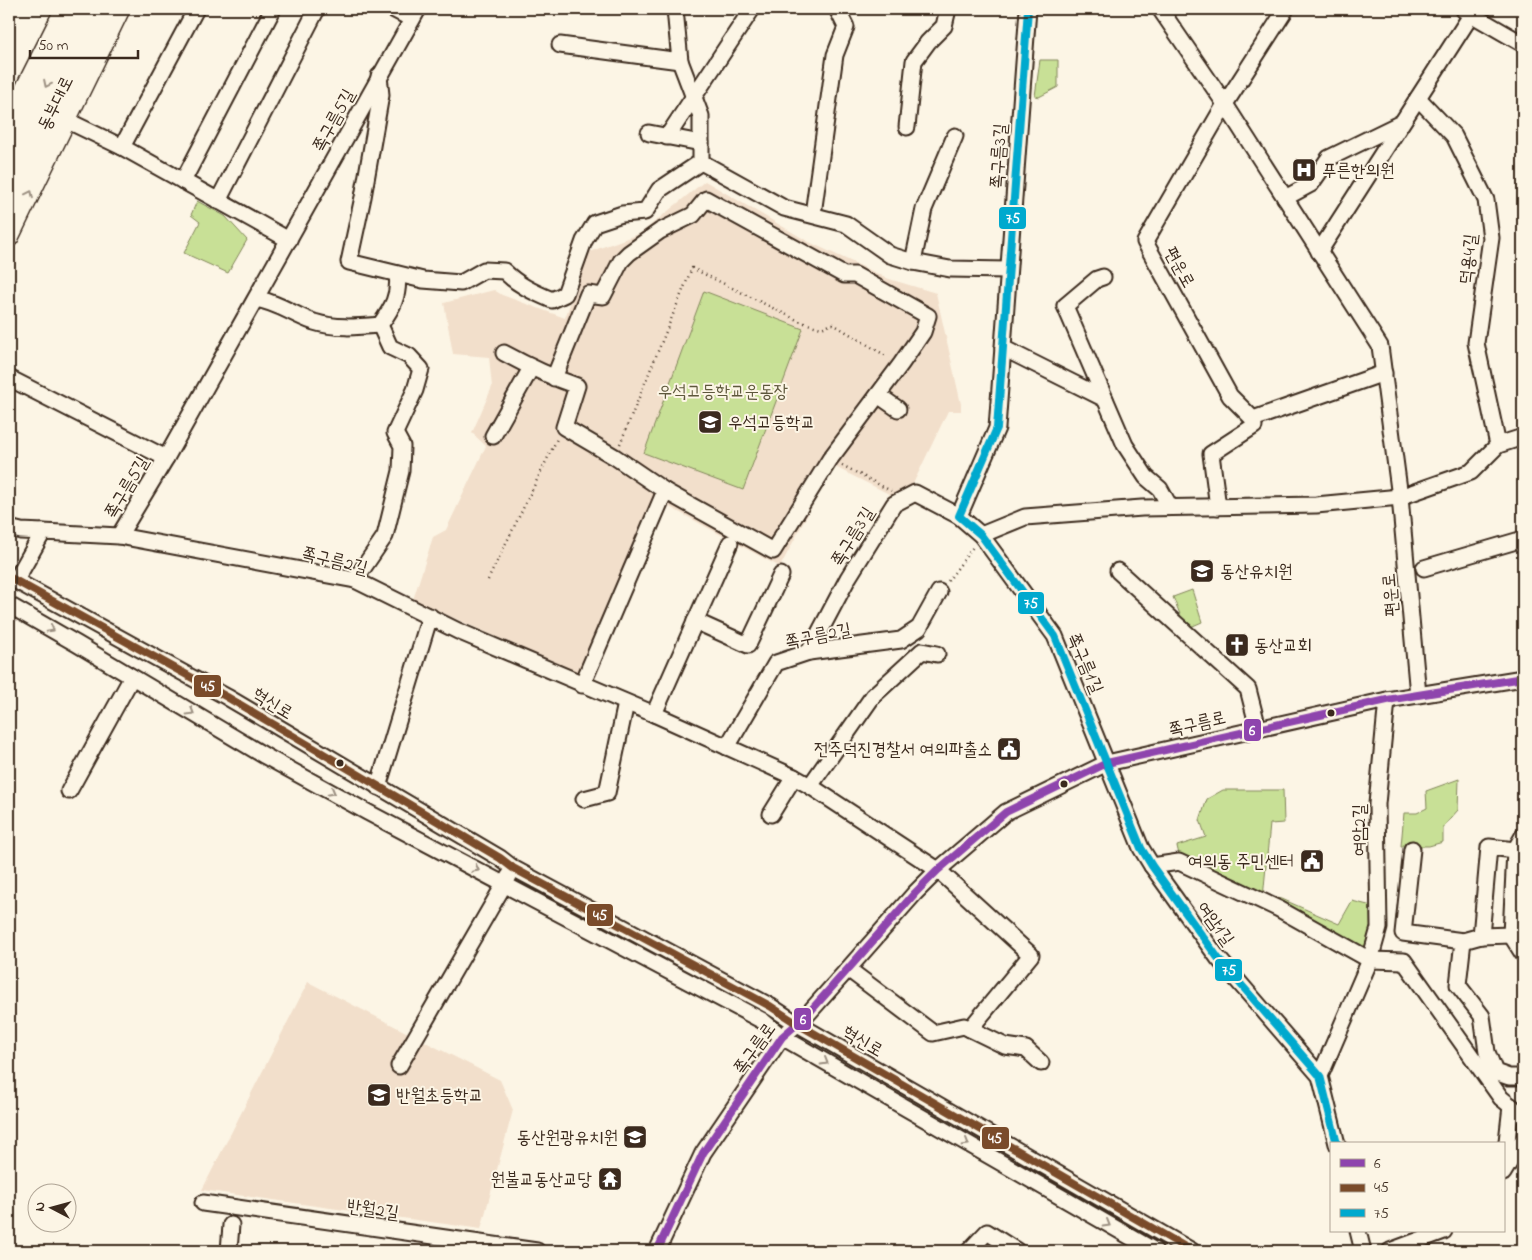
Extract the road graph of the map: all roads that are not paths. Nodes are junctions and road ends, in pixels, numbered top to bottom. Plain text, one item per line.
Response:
1 (65, 9) edge
2 (84, 9) edge
3 (102, 9) edge
4 (120, 9) edge
5 (196, 9) edge
6 (273, 9) edge
7 (317, 9) edge
8 (393, 9) edge
9 (675, 9) edge
10 (752, 9) edge
11 (837, 9) edge
12 (948, 9) edge
13 (1028, 9) edge
14 (1160, 9) edge
15 (1286, 9) edge
16 (1469, 11) edge
17 (415, 14) edge
18 (1523, 44) edge
19 (560, 45) dead end
20 (680, 61) junction
21 (379, 76) junction
22 (694, 96) junction
23 (1418, 98) junction
24 (1226, 104) junction
25 (66, 120) junction
26 (9, 121) edge
27 (1401, 123) junction
28 (907, 127) dead end
29 (649, 133) dead end
30 (667, 136) junction
31 (955, 136) dead end
32 (701, 143) junction
33 (122, 147) junction
34 (9, 162) edge
35 (701, 162) junction
36 (183, 181) junction
37 (9, 198) edge
38 (1285, 198) junction
39 (218, 201) junction
40 (813, 214) junction
41 (9, 237) edge
42 (289, 240) junction
43 (1320, 252) junction
44 (913, 262) junction
45 (1008, 270) junction
46 (397, 274) junction
47 (1103, 277) dead end
48 (256, 299) junction
49 (380, 325) junction
50 (1002, 348) junction
51 (504, 353) dead end
52 (531, 368) junction
53 (1384, 373) junction
54 (9, 378) edge
55 (554, 378) junction
56 (878, 395) junction
57 (1105, 399) junction
58 (898, 409) dead end
59 (1253, 419) junction
60 (493, 436) dead end
61 (1523, 438) edge
62 (1498, 445) junction
63 (166, 458) junction
64 (665, 490) junction
65 (1400, 498) junction
66 (1170, 507) junction
67 (1218, 507) junction
68 (959, 516) junction
69 (9, 528) edge
70 (43, 532) junction
71 (981, 535) junction
72 (119, 536) junction
73 (1523, 539) edge
74 (730, 543) dead end
75 (1424, 568) dead end
76 (1118, 571) dead end
77 (781, 575) dead end
78 (12, 578) edge
79 (355, 580) junction
80 (939, 592) road end
81 (9, 605) edge
82 (430, 616) junction
83 (695, 620) junction
84 (809, 652) junction
85 (937, 654) dead end
86 (132, 677) junction
87 (1523, 678) edge
88 (582, 685) junction
89 (1418, 696) junction
90 (1387, 700) junction
91 (626, 703) junction
92 (654, 714) junction
93 (1258, 728) junction
94 (727, 747) junction
95 (1107, 764) junction
96 (794, 777) junction
97 (810, 786) junction
98 (378, 787) junction
99 (69, 791) dead end
100 (584, 799) dead end
101 (770, 814) dead end
102 (1523, 836) edge
103 (1412, 849) dead end
104 (1515, 850) junction
105 (1152, 866) junction
106 (513, 868) junction
107 (938, 870) junction
108 (505, 884) junction
109 (1510, 935) junction
110 (1481, 936) junction
111 (1463, 942) junction
112 (1523, 954) edge
113 (1370, 960) junction
114 (848, 969) junction
115 (796, 1023) junction
116 (970, 1029) junction
117 (782, 1038) junction
118 (1041, 1063) dead end
119 (399, 1066) dead end
120 (1320, 1076) junction
121 (1523, 1077) edge
122 (1510, 1106) junction
123 (1523, 1116) edge
124 (1523, 1140) edge
125 (1336, 1142) edge
126 (1504, 1151) edge
127 (1504, 1171) edge
128 (203, 1203) dead end
129 (231, 1225) dead end
130 (1358, 1232) edge
131 (1441, 1232) edge
132 (497, 1249) edge
133 (229, 1251) edge
134 (537, 1251) edge
135 (657, 1251) edge
136 (969, 1251) edge
137 (1017, 1251) edge
138 (1155, 1251) edge
139 (1192, 1251) edge
140 (1363, 1251) edge
141 (1390, 1251) edge

1 - 26 main road
2 -> 34 main road, 동부대로
3 - 37 main road, 동부대로
4 - 25 main road
5 - 33 street
6 - 36 street
7 - 39 street
8 - 17 street, 쪽구름5길
9 - 20 street
10 - 22 street
11 - 40 street
12 - 28 street
13 - 45 street, 쪽구름3길
14 - 24 street, 편운로
15 - 24 street, 편운로
16 - 18 street
16 - 23 street
17 - 21 street, 쪽구름5길
19 - 20 street
20 - 22 street
21 - 42 street, 쪽구름5길
21 - 46 street
22 - 30 street
22 - 32 street
23 - 27 street
23 - 62 street, 덕용4길
24 - 38 street, 편운로
24 - 59 street, 편운로
25 - 33 street
41 -> 25 main road
27 - 38 street
27 - 43 street
29 - 30 street
30 - 32 street
31 - 44 street
32 - 35 street
33 - 36 street
35 - 40 street
35 - 46 street
36 - 39 street
38 - 43 street, 편운로
39 - 42 street
40 - 44 street
42 - 48 street, 쪽구름5길
43 - 53 street, 편운로
44 - 45 street
45 - 50 street
46 - 49 street
47 - 57 street
48 - 49 street
48 - 63 street, 쪽구름5길
49 - 79 street
50 - 57 street
50 - 68 street
51 - 52 street
52 - 55 street
52 - 60 street
53 - 59 street
53 - 65 street, 편운로
54 - 63 street, 쪽구름5길
55 - 56 street
55 - 64 street
56 - 58 street
56 - 64 street
57 - 66 street
59 - 67 street
61 - 62 street
62 - 65 street
63 - 72 street, 쪽구름5길
64 - 88 street
65 - 67 street
65 - 89 street, 편운로
66 - 67 street
66 - 71 street
68 - 71 street, 쪽구름1길
68 - 84 street, 쪽구름3길
69 - 70 street, 쪽구름2길
70 - 72 street, 쪽구름2길
70 - 78 street
71 - 95 street, 쪽구름1길
72 - 79 street, 쪽구름2길
73 - 75 street
74 - 83 street
76 - 93 street
77 - 83 street
78 - 98 street, 혁신로
79 - 82 street, 쪽구름2길
80 - 84 street, 쪽구름2길
81 -> 86 street
82 - 88 street, 쪽구름2길
82 - 98 street
83 - 92 street
84 - 94 street, 쪽구름2길
85 - 97 street
86 - 99 street
86 -> 108 street
87 - 89 street, 쪽구름로
88 - 91 street, 쪽구름2길
89 - 90 street, 쪽구름로
90 - 93 street, 쪽구름로
90 - 113 street, 여암2길
91 - 92 street, 쪽구름2길
91 - 100 street
92 - 94 street, 쪽구름2길
93 - 95 street, 쪽구름로
94 - 96 street, 쪽구름2길
95 - 105 street, 여암1길
95 - 107 street, 쪽구름로
96 - 97 street, 쪽구름2길
96 - 101 street
97 - 107 street, 쪽구름2길
98 - 106 street, 혁신로
102 - 104 street
103 - 111 street
104 - 109 street
104 - 110 street
105 - 113 street
105 - 120 street, 여암1길
106 - 108 street
106 - 115 street, 혁신로
107 - 114 street, 쪽구름로
107 - 116 street
108 - 117 street
108 - 119 street
109 - 110 street
109 - 112 street
110 - 111 street
111 - 121 street
113 - 120 street, 여암2길
113 - 122 street
114 - 115 street, 쪽구름로
114 - 116 street
115 - 117 street, 쪽구름로
115 - 139 street, 혁신로
116 - 118 street
117 - 135 street, 쪽구름로
117 -> 138 street
120 - 125 street, 여암1길
122 - 123 street
122 - 126 street
124 - 127 street
128 - 132 street, 반월2길
129 - 133 street
130 - 140 street
131 - 141 street
132 - 134 street, 반월2길
136 - 137 street

